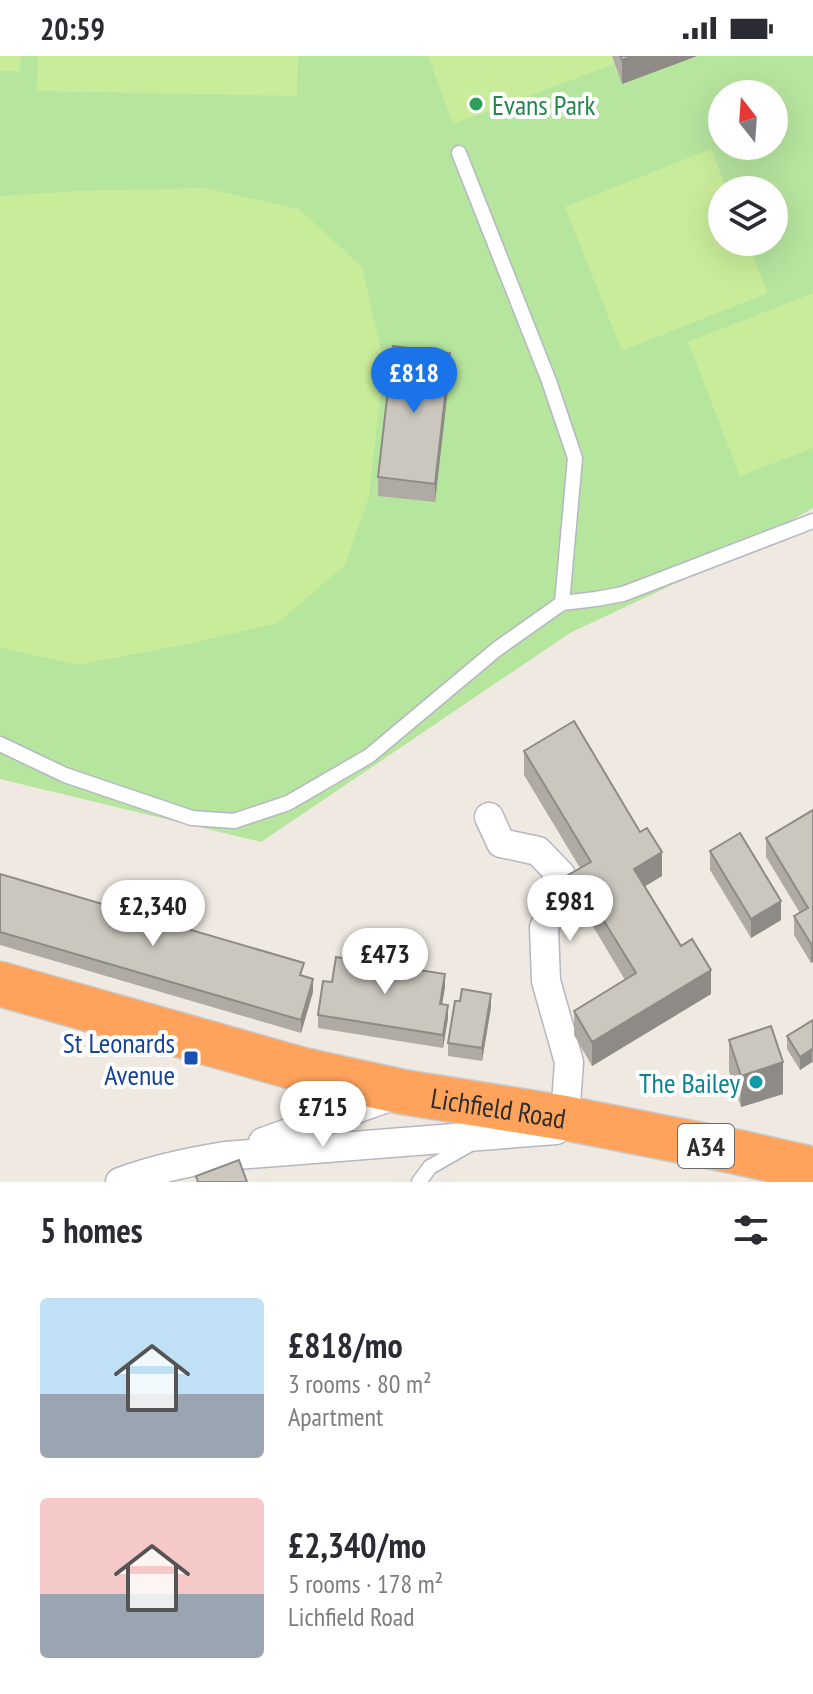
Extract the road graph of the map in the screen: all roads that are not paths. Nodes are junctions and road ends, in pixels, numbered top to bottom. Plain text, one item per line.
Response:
1 (459, 153) dead end
2 (813, 521) edge
3 (562, 603) junction
4 (0, 744) edge
5 (489, 817) dead end
6 (0, 984) edge
7 (403, 1092) junction
8 (583, 1122) junction
9 (482, 1136) junction
10 (225, 1156) junction
11 (812, 1167) edge
12 (120, 1182) edge
13 (419, 1182) edge

1 - 3 lane
2 - 3 lane
3 - 4 lane
5 - 8 street
6 - 7 highway, Lichfield Road / A34
7 - 8 highway, Lichfield Road / A34
7 - 10 street
8 - 9 street
8 - 11 highway, Lichfield Road / A34
9 - 10 street
9 - 13 lane
10 - 12 street

